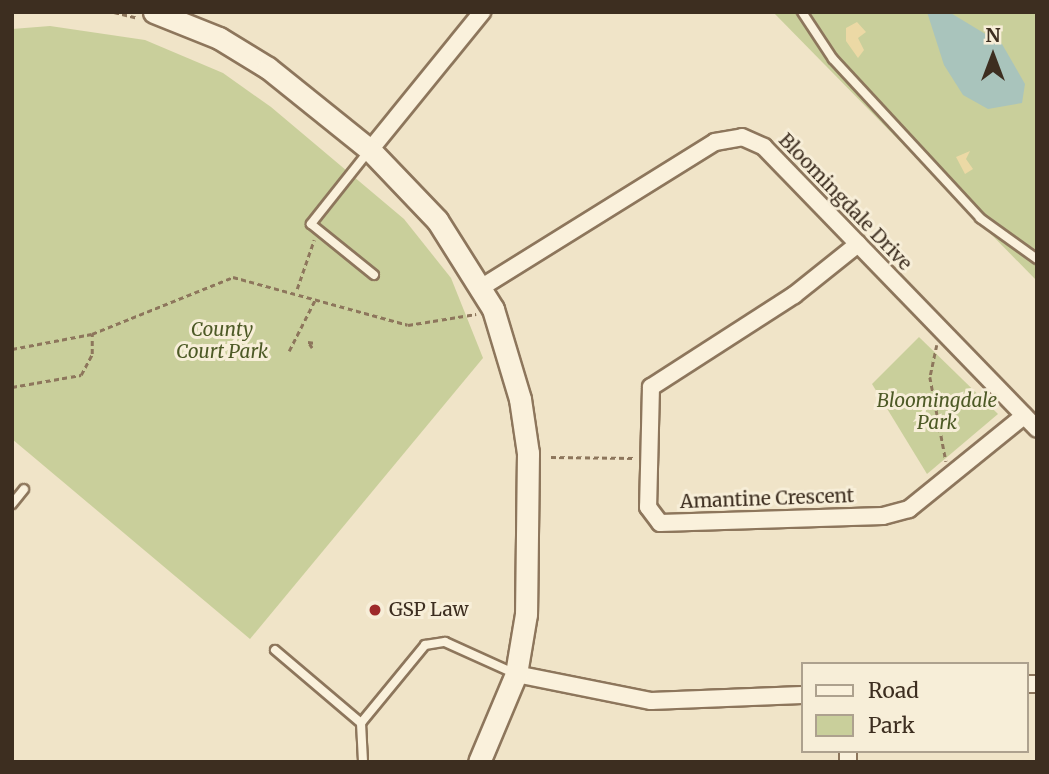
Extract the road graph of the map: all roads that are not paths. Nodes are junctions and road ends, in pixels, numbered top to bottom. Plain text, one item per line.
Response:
1 (482, 12) edge
2 (802, 12) edge
3 (150, 16) edge
4 (370, 150) junction
5 (858, 244) junction
6 (1037, 259) edge
7 (374, 275) dead end
8 (481, 287) junction
9 (1024, 416) junction
10 (1037, 429) edge
11 (24, 489) dead end
12 (12, 504) edge
13 (275, 650) dead end
14 (516, 674) junction
15 (800, 695) edge
16 (361, 723) junction
17 (363, 762) edge
18 (478, 762) edge

1 - 4 street
2 - 6 lane
3 - 4 street
4 - 7 lane
4 - 8 street
5 - 8 street, Bloomingdale Drive
5 - 9 street, Bloomingdale Drive
5 - 9 street, Amantine Crescent
8 - 14 street
9 - 10 street, Bloomingdale Drive
11 - 12 lane
13 - 16 lane
14 - 15 street
14 - 16 lane
14 - 18 street
16 - 17 lane

